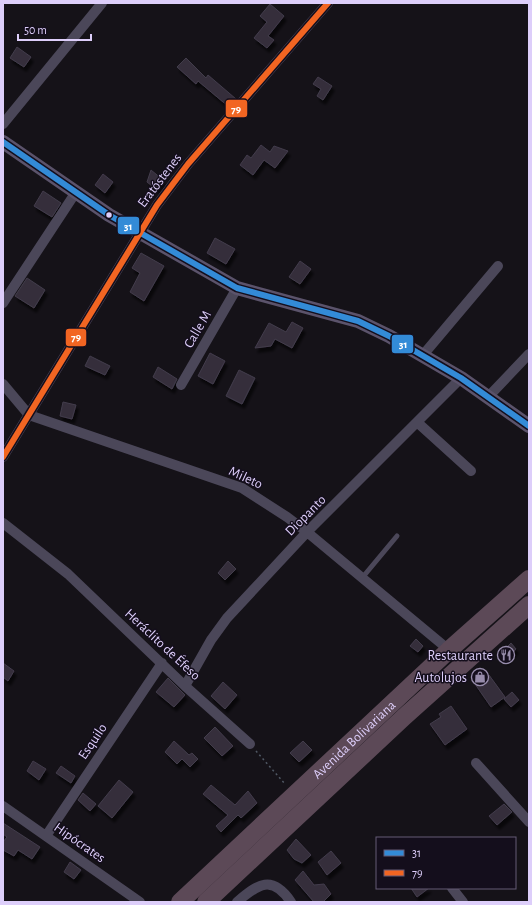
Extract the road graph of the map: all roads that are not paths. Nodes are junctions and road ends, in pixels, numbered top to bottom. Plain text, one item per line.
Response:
1 (102, 3) edge
2 (328, 3) edge
3 (3, 124) edge
4 (3, 142) edge
5 (76, 192) junction
6 (138, 233) junction
7 (498, 266) dead end
8 (237, 288) junction
9 (3, 303) edge
10 (529, 354) edge
11 (423, 355) junction
12 (461, 378) junction
13 (3, 384) edge
14 (181, 385) dead end
15 (489, 396) junction
16 (29, 415) junction
17 (418, 423) junction
18 (529, 426) edge
19 (3, 457) edge
20 (472, 471) dead end
21 (3, 523) edge
22 (307, 532) junction
23 (397, 536) dead end
24 (362, 578) junction
25 (529, 579) edge
26 (529, 605) edge
27 (449, 650) junction
28 (162, 663) junction
29 (185, 686) junction
30 (250, 744) road end
31 (476, 763) dead end
32 (3, 806) edge
33 (529, 822) edge
34 (46, 836) junction
35 (453, 889) edge
36 (140, 902) edge
37 (180, 902) edge
38 (206, 902) edge
39 (237, 902) edge
40 (291, 902) edge
41 (464, 902) edge

1 - 3 street
2 - 6 street, Eratóstenes
4 - 5 street
5 - 6 street
5 - 9 street
6 - 8 street
6 - 16 street, Eratóstenes
7 - 11 street
8 - 11 street
8 - 14 street, Calle M
10 - 15 street
11 - 12 street
12 - 15 street
12 - 17 street, Diopanto
13 - 16 street
15 - 18 street
16 - 19 street, Eratóstenes
16 - 22 street, Mileto
17 - 20 street
17 - 22 street, Diopanto
21 - 28 street, Heráclito de Éfeso
22 - 24 street, Mileto
22 - 29 street, Diopanto
23 - 24 lane
24 - 27 street, Mileto
25 - 27 highway, Avenida Bolivariana
26 - 38 highway, Avenida Bolivariana
27 - 37 highway, Avenida Bolivariana
28 - 29 street, Heráclito de Éfeso
28 - 34 street, Esquilo
29 - 30 street, Heráclito de Éfeso
31 - 33 street
32 - 34 street, Hipócrates
34 - 36 street, Hipócrates
35 - 41 street
39 - 40 street

